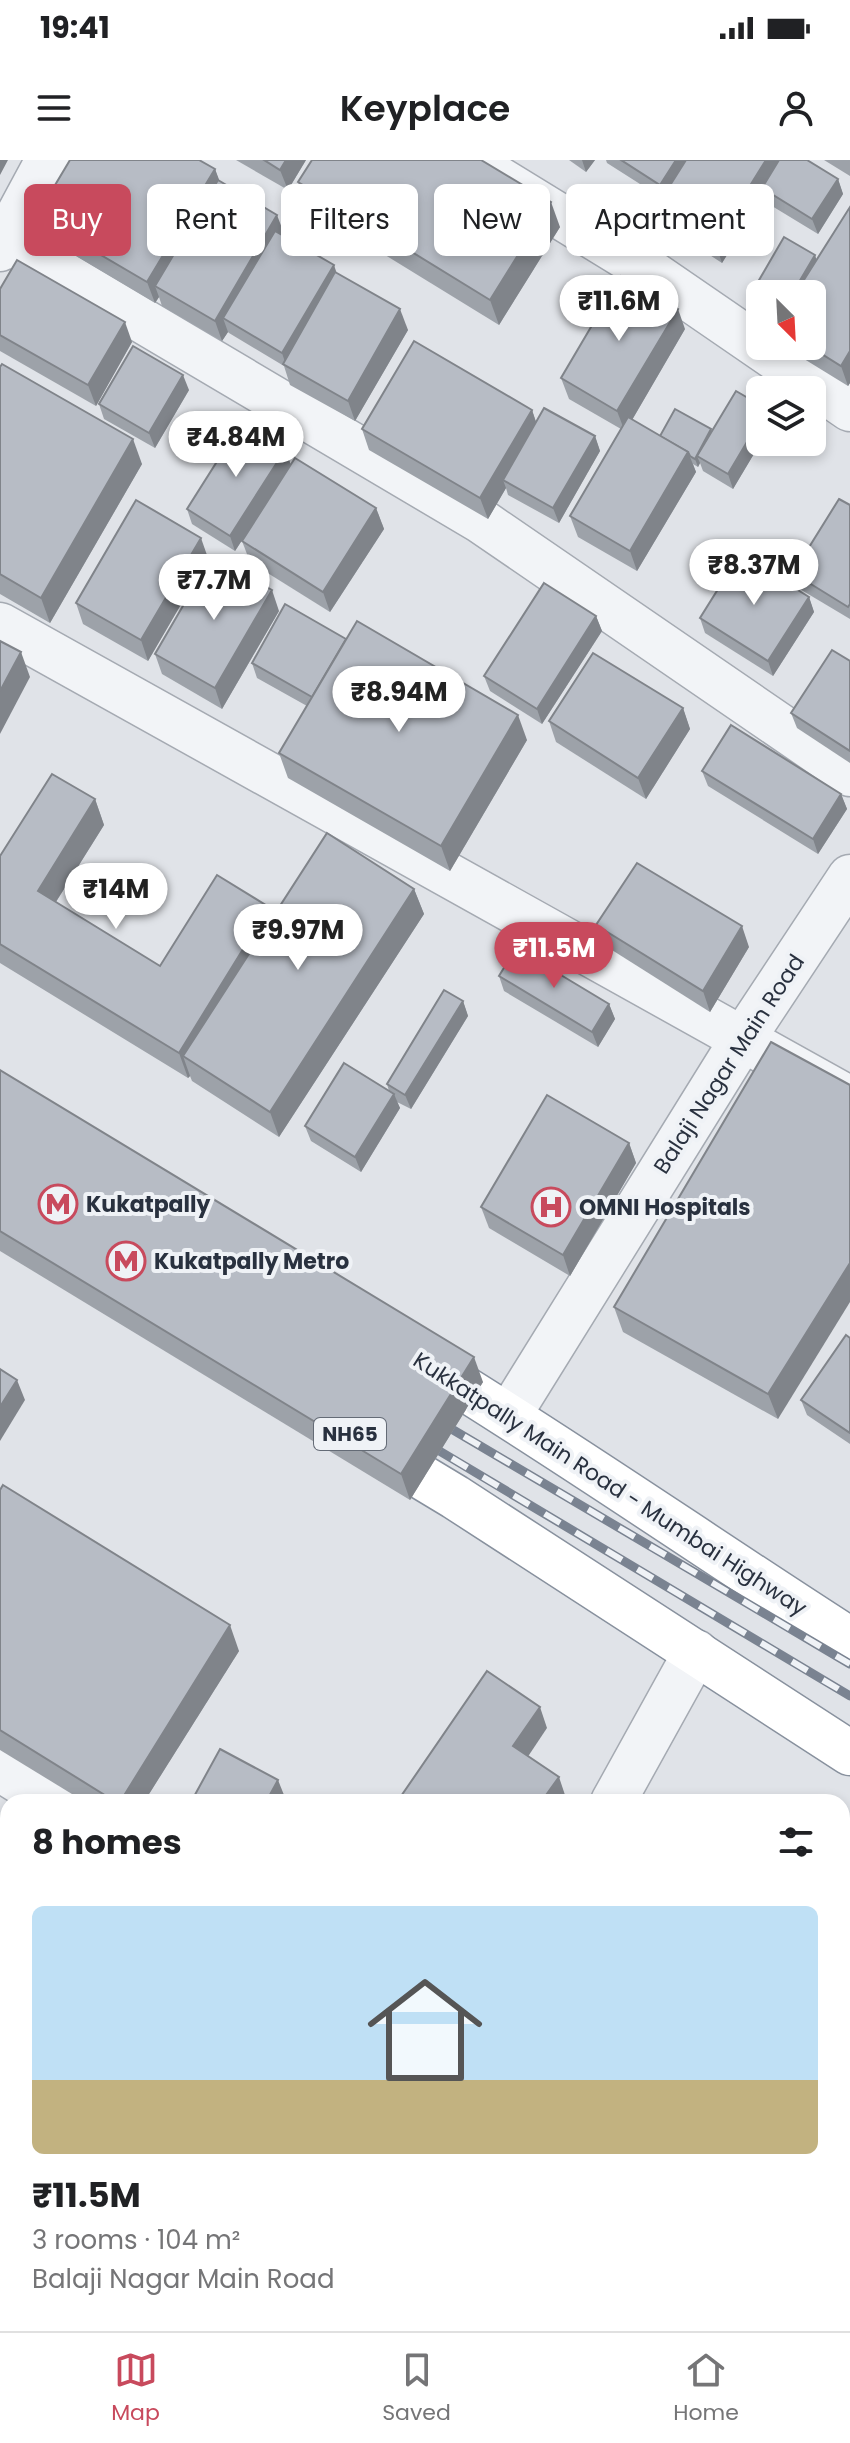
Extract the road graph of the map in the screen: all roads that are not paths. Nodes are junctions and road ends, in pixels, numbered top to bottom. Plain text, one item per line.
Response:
1 (48, 160) edge
2 (468, 160) edge
3 (3, 245) edge
4 (850, 409) edge
5 (0, 625) edge
6 (850, 774) edge
7 (850, 877) edge
8 (742, 1040) junction
9 (850, 1099) edge
10 (388, 1342) edge
11 (509, 1415) junction
12 (335, 1424) edge
13 (850, 1640) edge
14 (696, 1652) junction
15 (850, 1753) edge
16 (0, 1769) edge
17 (40, 1794) edge
18 (617, 1794) edge

1 - 3 street
2 - 4 street
3 - 6 street
5 - 8 street
7 - 8 street, Balaji Nagar Main Road
8 - 9 street
8 - 11 street, Balaji Nagar Main Road
10 - 11 highway, Kukkatpally Main Road - Mumbai Highway
11 - 13 highway, Kukkatpally Main Road - Mumbai Highway
12 - 14 highway, NH65
14 - 15 highway, NH65
14 - 18 street
16 - 17 street

